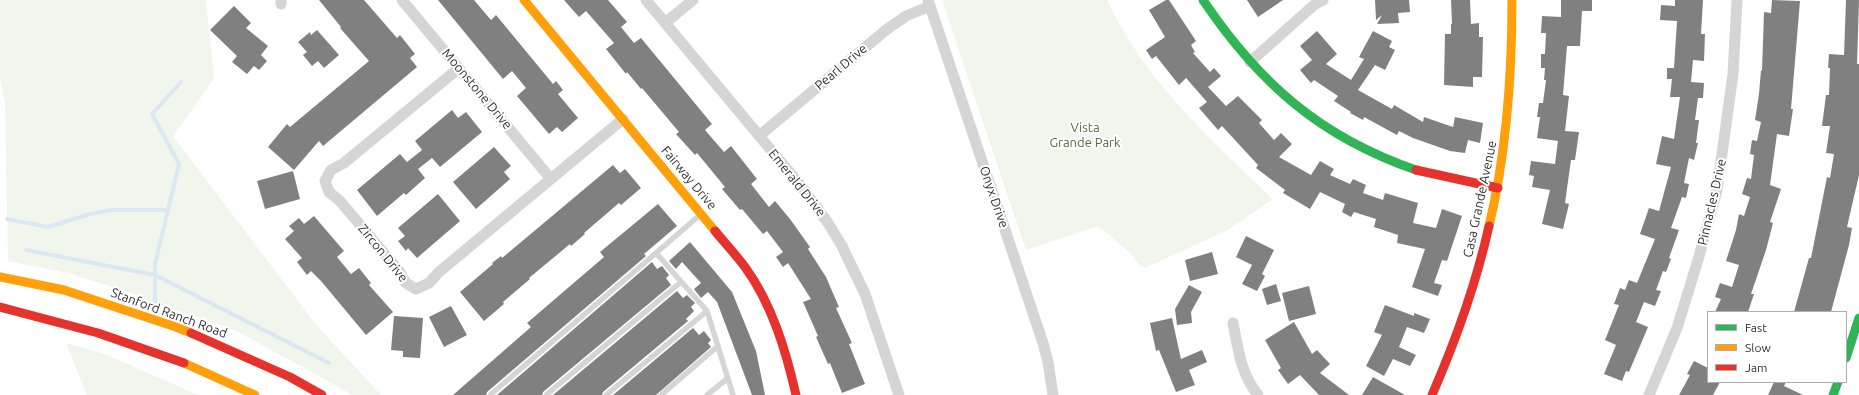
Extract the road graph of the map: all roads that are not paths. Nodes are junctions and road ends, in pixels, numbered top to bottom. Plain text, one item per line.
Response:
1 (402, 0) edge
2 (524, 0) edge
3 (646, 0) edge
4 (692, 0) edge
5 (1203, 0) edge
6 (1323, 0) edge
7 (1512, 0) edge
8 (1738, 0) edge
9 (929, 3) edge
10 (665, 23) junction
11 (1250, 62) junction
12 (459, 68) junction
13 (623, 119) junction
14 (759, 136) junction
15 (551, 179) junction
16 (1498, 188) junction
17 (702, 214) junction
18 (656, 253) junction
19 (0, 277) edge
20 (681, 282) junction
21 (0, 307) edge
22 (707, 311) junction
23 (1859, 318) edge
24 (1233, 323) dead end
25 (718, 346) junction
26 (1847, 355) edge
27 (728, 378) junction
28 (1838, 383) edge
29 (255, 395) edge
30 (322, 395) edge
31 (490, 395) edge
32 (546, 395) edge
33 (606, 395) edge
34 (661, 395) edge
35 (707, 395) edge
36 (733, 395) edge
37 (796, 395) edge
38 (899, 395) edge
39 (1053, 395) edge
40 (1258, 395) edge
41 (1432, 395) edge
42 (1649, 395) edge
43 (1833, 395) edge

1 - 12 street, Moonstone Drive
2 - 13 street, Fairway Drive
3 - 10 street, Emerald Drive
4 - 10 street
5 - 11 street
6 - 11 street
7 - 16 street, Casa Grande Avenue
8 - 42 street, Pinnacles Drive
9 - 14 street, Pearl Drive
9 - 39 street, Onyx Drive
10 - 14 street, Emerald Drive
11 - 16 street
12 - 15 street, Moonstone Drive
12 - 15 street, Zircon Drive
13 - 15 street, Zircon Drive
13 - 17 street, Fairway Drive
14 - 38 street, Emerald Drive
16 - 41 street, Casa Grande Avenue
17 - 18 lane
17 - 37 street, Fairway Drive
18 - 20 lane
18 - 31 lane
19 - 30 street, Stanford Ranch Road
20 - 22 lane
20 - 32 lane
21 - 29 street
22 - 25 lane
22 - 33 lane
23 - 26 street
24 - 40 street
25 - 27 lane
25 - 34 lane
27 - 35 lane
27 - 36 lane
28 - 43 street

